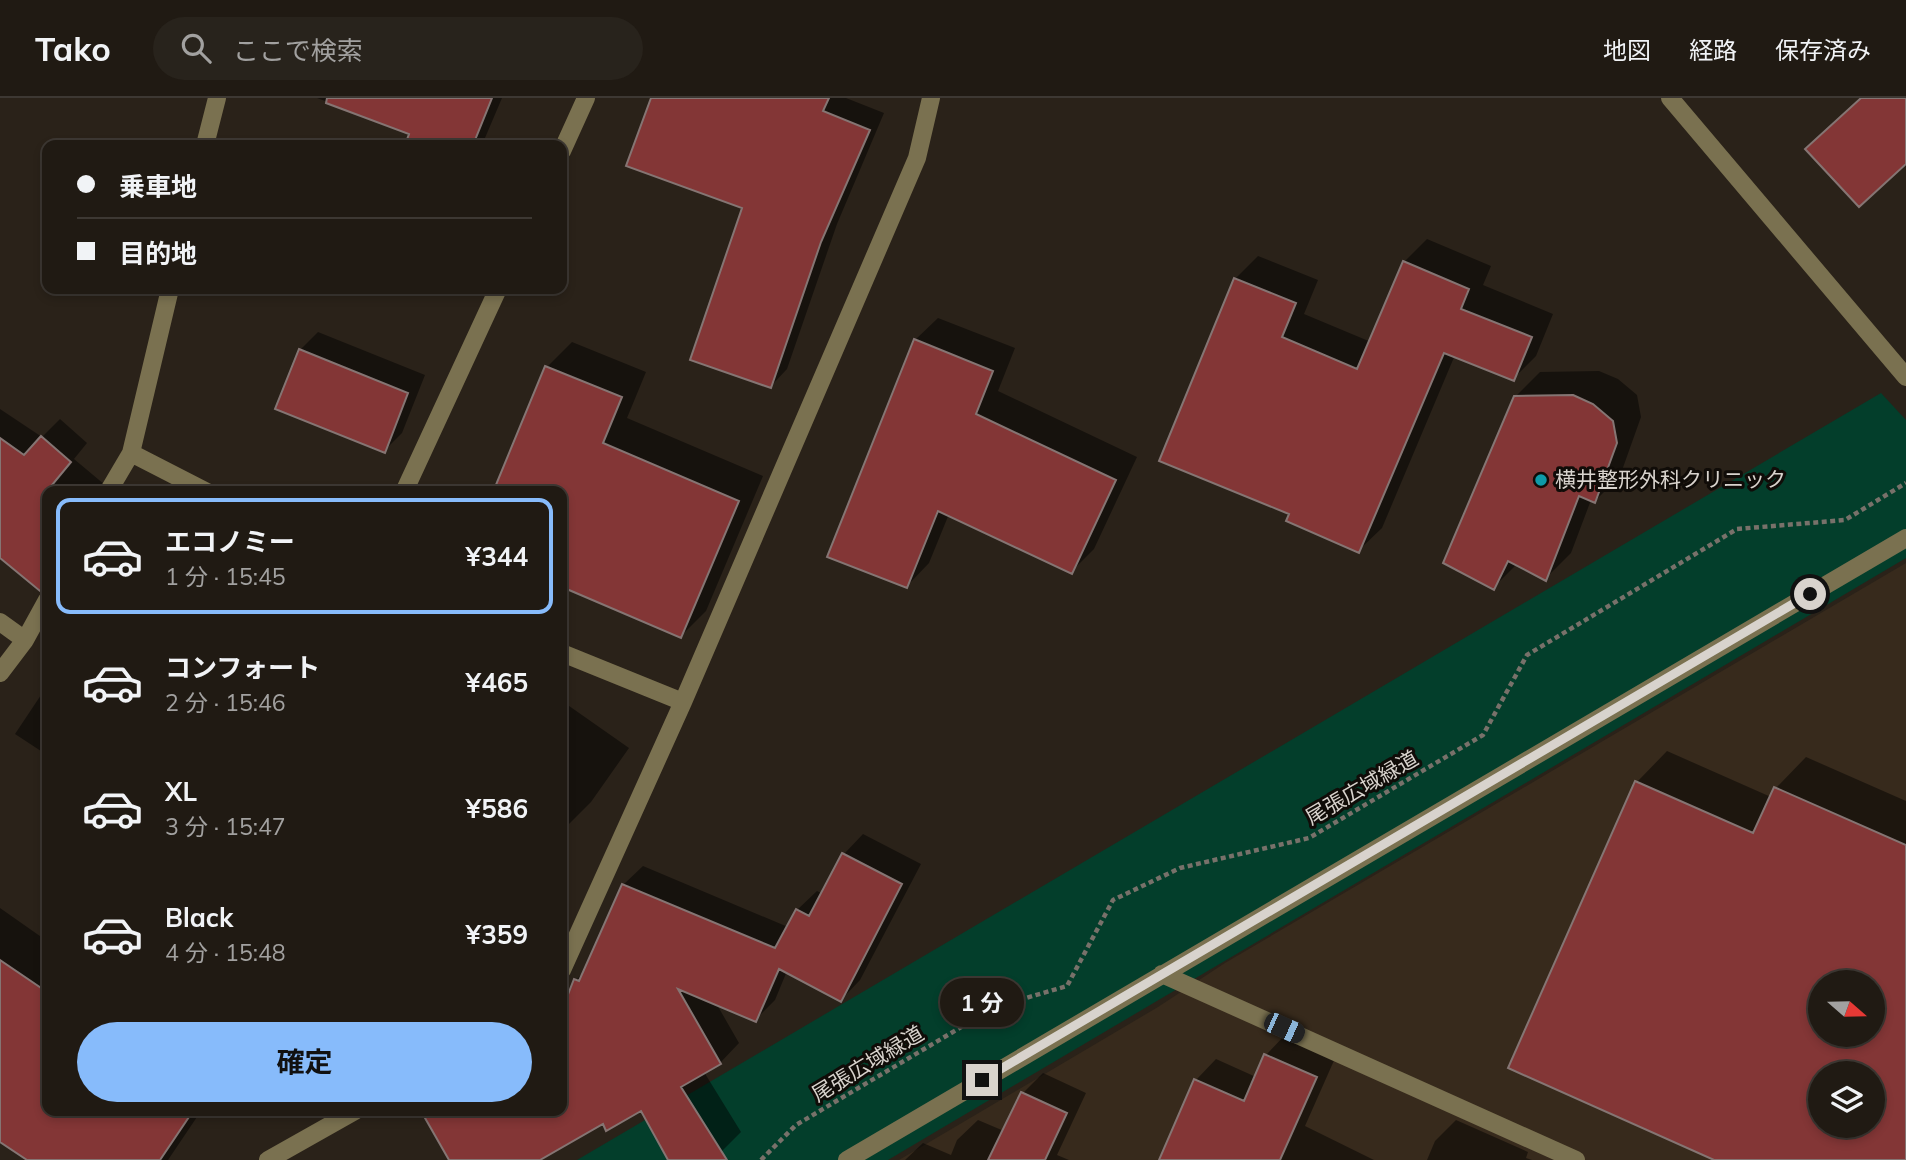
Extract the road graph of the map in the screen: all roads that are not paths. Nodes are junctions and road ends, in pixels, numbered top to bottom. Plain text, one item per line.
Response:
1 (217, 98) edge
2 (586, 98) edge
3 (931, 98) edge
4 (1670, 98) edge
5 (206, 140) edge
6 (567, 140) edge
7 (169, 294) edge
8 (496, 294) edge
9 (1906, 377) edge
10 (131, 453) junction
11 (112, 486) edge
12 (195, 486) edge
13 (407, 486) edge
14 (1906, 538) edge
15 (42, 609) edge
16 (0, 622) edge
17 (25, 640) junction
18 (567, 655) edge
19 (0, 673) edge
20 (683, 702) junction
21 (567, 959) edge
22 (1162, 974) junction
23 (346, 1116) edge
24 (268, 1160) edge
25 (847, 1160) edge
26 (1576, 1160) edge

1 - 5 street
2 - 6 street
3 - 20 street
4 - 9 street
7 - 10 street
8 - 13 street
10 - 11 street
10 - 12 street
14 - 22 street
15 - 17 street
16 - 17 street
17 - 19 street
18 - 20 street
20 - 21 street
22 - 25 street
22 - 26 street
23 - 24 street

